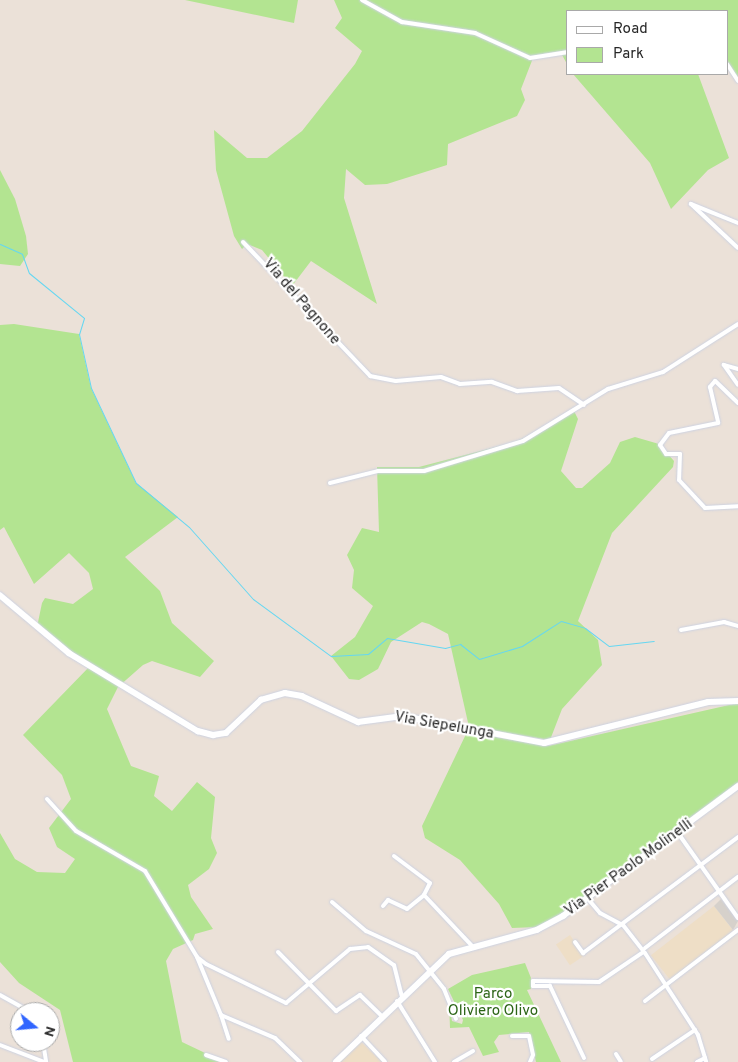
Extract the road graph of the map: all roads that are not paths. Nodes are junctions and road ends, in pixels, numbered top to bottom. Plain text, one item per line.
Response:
1 (362, 0) edge
2 (566, 52) edge
3 (728, 66) edge
4 (738, 81) edge
5 (738, 223) edge
6 (243, 242) dead end
7 (738, 248) edge
8 (738, 324) edge
9 (738, 369) edge
10 (738, 385) edge
11 (738, 403) edge
12 (584, 405) junction
13 (330, 483) dead end
14 (738, 506) edge
15 (0, 595) edge
16 (738, 626) edge
17 (681, 630) dead end
18 (738, 701) edge
19 (738, 786) edge
20 (47, 799) dead end
21 (678, 834) junction
22 (738, 837) edge
23 (394, 856) dead end
24 (701, 865) junction
25 (738, 877) edge
26 (719, 891) junction
27 (424, 895) junction
28 (589, 900) junction
29 (332, 902) dead end
30 (383, 906) dead end
31 (738, 918) edge
32 (623, 926) junction
33 (738, 930) edge
34 (376, 937) junction
35 (575, 942) dead end
36 (472, 946) junction
37 (374, 948) junction
38 (644, 951) junction
39 (278, 952) dead end
40 (197, 957) junction
41 (430, 969) junction
42 (311, 985) junction
43 (666, 986) junction
44 (0, 995) edge
45 (402, 996) junction
46 (645, 1000) dead end
47 (397, 1001) junction
48 (13, 1002) edge
49 (222, 1015) junction
50 (382, 1016) junction
51 (456, 1019) dead end
52 (695, 1030) junction
53 (361, 1036) junction
54 (512, 1036) dead end
55 (228, 1039) dead end
56 (0, 1045) edge
57 (474, 1051) dead end
58 (616, 1054) dead end
59 (206, 1055) dead end
60 (584, 1058) dead end
61 (652, 1058) dead end
62 (706, 1060) edge
63 (45, 1062) edge
64 (226, 1062) edge
65 (300, 1062) edge
66 (336, 1062) edge
67 (385, 1062) edge
68 (436, 1062) edge
69 (454, 1062) edge
70 (530, 1062) edge
71 (621, 1062) edge
72 (697, 1062) edge

1 - 2 street
3 - 4 street
5 - 7 street
6 - 12 street, Via del Pagnone
8 - 12 street
9 - 10 street
11 - 14 street
12 - 13 street
15 - 18 street, Via Siepelunga
16 - 17 street
19 - 21 street, Via Pier Paolo Molinelli
20 - 40 street
21 - 24 street
21 - 28 street, Via Pier Paolo Molinelli
22 - 24 street
23 - 27 street
24 - 26 street
24 - 32 street
25 - 26 street
26 - 31 street
26 - 38 street
27 - 30 street
27 - 36 street
28 - 32 street
28 - 36 street, Via Pier Paolo Molinelli
29 - 34 street
32 - 35 street
32 - 38 street
33 - 43 street
34 - 37 street
34 - 41 street
36 - 41 street, Via Pier Paolo Molinelli
37 - 42 street
37 - 45 street
38 - 43 street
38 - 60 street
39 - 42 street
40 - 42 street
40 - 49 street
41 - 45 street, Via Pier Paolo Molinelli
41 - 51 street
42 - 50 street
43 - 46 street
43 - 52 street
44 - 48 street
45 - 47 street, Via Pier Paolo Molinelli
47 - 50 street, Via Pier Paolo Molinelli
47 - 68 street
49 - 55 street
49 - 65 street
50 - 53 street, Via Pier Paolo Molinelli
52 - 61 street
52 - 62 street
53 - 66 street, Via Pier Paolo Molinelli
53 - 67 street
54 - 70 street
56 - 63 street
57 - 69 street
58 - 71 street
59 - 64 street
62 - 72 street

